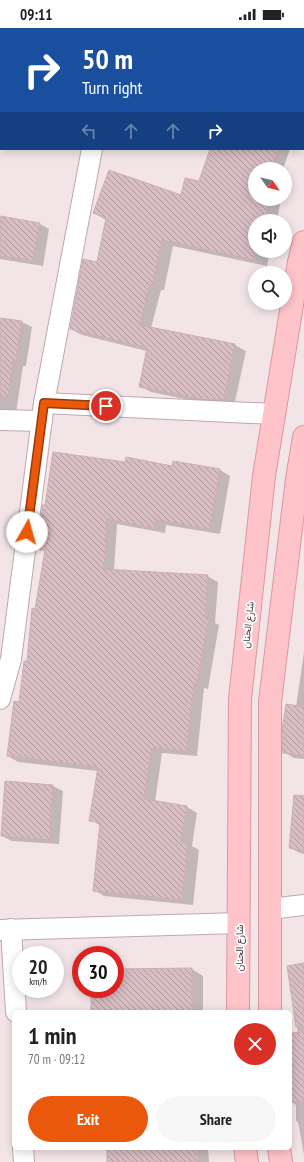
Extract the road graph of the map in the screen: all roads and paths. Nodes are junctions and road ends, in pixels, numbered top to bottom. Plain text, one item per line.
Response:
1 (92, 150) edge
2 (304, 242) edge
3 (43, 412) junction
4 (274, 414) junction
5 (0, 420) edge
6 (304, 437) edge
7 (0, 699) edge
8 (304, 905) edge
9 (270, 909) junction
10 (239, 923) junction
11 (5, 929) edge
12 (16, 1010) edge
13 (238, 1010) edge
14 (270, 1010) edge
15 (24, 1150) edge
16 (245, 1150) edge
17 (279, 1150) edge
18 (24, 1162) edge
19 (246, 1162) edge
20 (281, 1162) edge

1 - 3 street
2 - 4 main road, شارع الحنان
3 - 4 street
3 - 5 street
3 - 7 street
4 - 10 main road, شارع الحنان
6 - 9 main road
8 - 9 street
9 - 14 main road
10 - 11 street
10 - 13 main road, شارع الحنان
11 - 12 street
15 - 18 street
16 - 19 main road
17 - 20 main road

